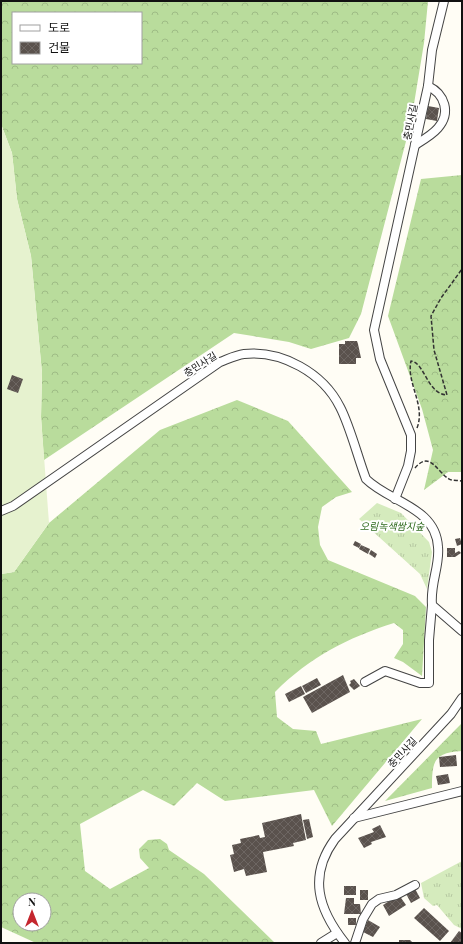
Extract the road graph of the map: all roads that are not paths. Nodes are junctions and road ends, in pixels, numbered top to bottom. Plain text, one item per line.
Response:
1 (444, 1) edge
2 (428, 86) junction
3 (415, 145) junction
4 (395, 499) junction
5 (1, 511) edge
6 (432, 604) junction
7 (462, 631) edge
8 (365, 682) dead end
9 (462, 698) edge
10 (462, 791) edge
11 (354, 818) junction
12 (414, 885) dead end
13 (337, 933) junction
14 (321, 943) edge
15 (345, 943) edge
16 (355, 943) edge

1 - 2 street, 충민사길
2 - 3 street, 충민사길
2 - 3 street
3 - 4 street, 충민사길
4 - 5 street, 충민사길
4 - 6 street, 충민사길
6 - 7 street
6 - 8 street, 충민사길
9 - 11 street, 충민사길
10 - 11 street
11 - 13 street, 충민사길
12 - 16 street
13 - 14 street
13 - 15 street, 충민사길

